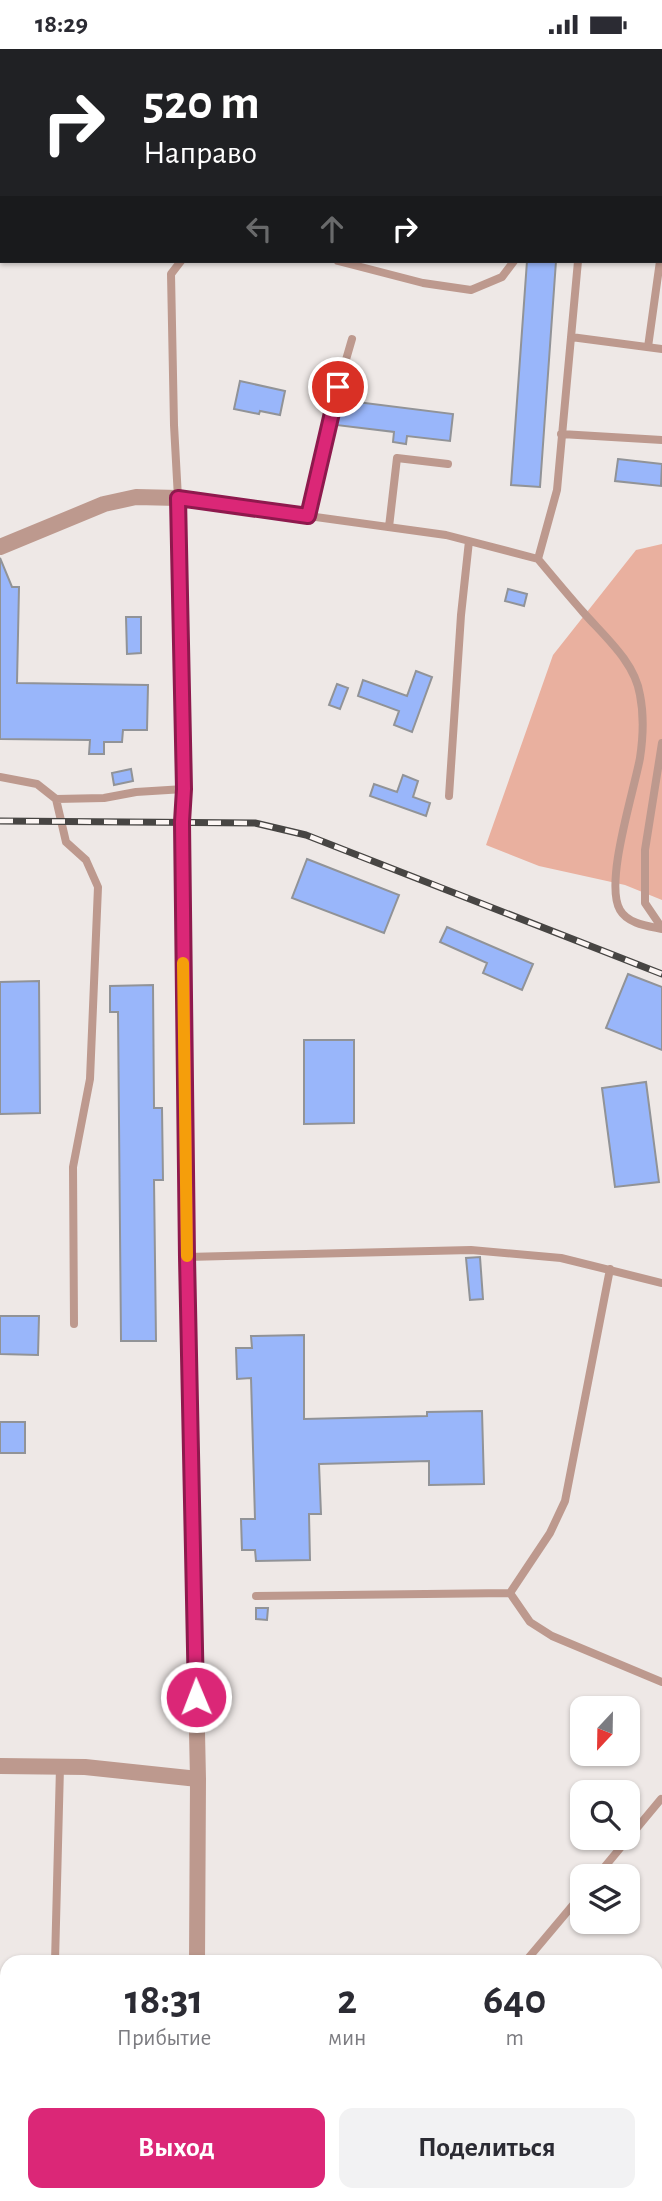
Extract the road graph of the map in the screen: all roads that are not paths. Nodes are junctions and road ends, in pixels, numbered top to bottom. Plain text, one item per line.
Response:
1 (179, 263) edge
2 (346, 263) edge
3 (512, 263) edge
4 (578, 263) edge
5 (660, 263) edge
6 (571, 337) junction
7 (352, 339) dead end
8 (648, 347) junction
9 (662, 349) edge
10 (561, 435) junction
11 (662, 437) edge
12 (448, 464) dead end
13 (178, 498) junction
14 (308, 516) junction
15 (389, 527) junction
16 (469, 541) junction
17 (0, 547) edge
18 (538, 559) junction
19 (662, 743) edge
20 (0, 777) edge
21 (184, 789) junction
22 (449, 796) dead end
23 (56, 799) junction
24 (662, 928) edge
25 (187, 1257) junction
26 (610, 1269) junction
27 (662, 1283) edge
28 (74, 1324) dead end
29 (510, 1593) junction
30 (256, 1596) dead end
31 (662, 1682) edge
32 (0, 1766) edge
33 (60, 1767) junction
34 (198, 1779) junction
35 (661, 1799) edge
36 (607, 1864) edge
37 (570, 1908) edge
38 (55, 1955) edge
39 (197, 1955) edge
40 (531, 1955) edge

1 - 13 lane
2 - 3 lane
4 - 6 lane
5 - 8 lane
6 - 8 lane
6 - 10 lane
7 - 14 lane
8 - 9 lane
10 - 11 lane
10 - 18 lane
12 - 15 lane
13 - 14 lane
13 - 17 street
13 - 21 street
14 - 15 lane
15 - 16 lane
16 - 18 lane
16 - 22 lane
18 - 24 lane
19 - 24 lane
20 - 23 lane
21 - 23 lane
21 - 25 street
23 - 28 lane
25 - 26 lane
25 - 34 street
26 - 27 lane
26 - 29 lane
29 - 30 lane
29 - 31 lane
32 - 33 street
33 - 34 street
33 - 38 lane
34 - 39 street
35 - 36 lane
37 - 40 lane

